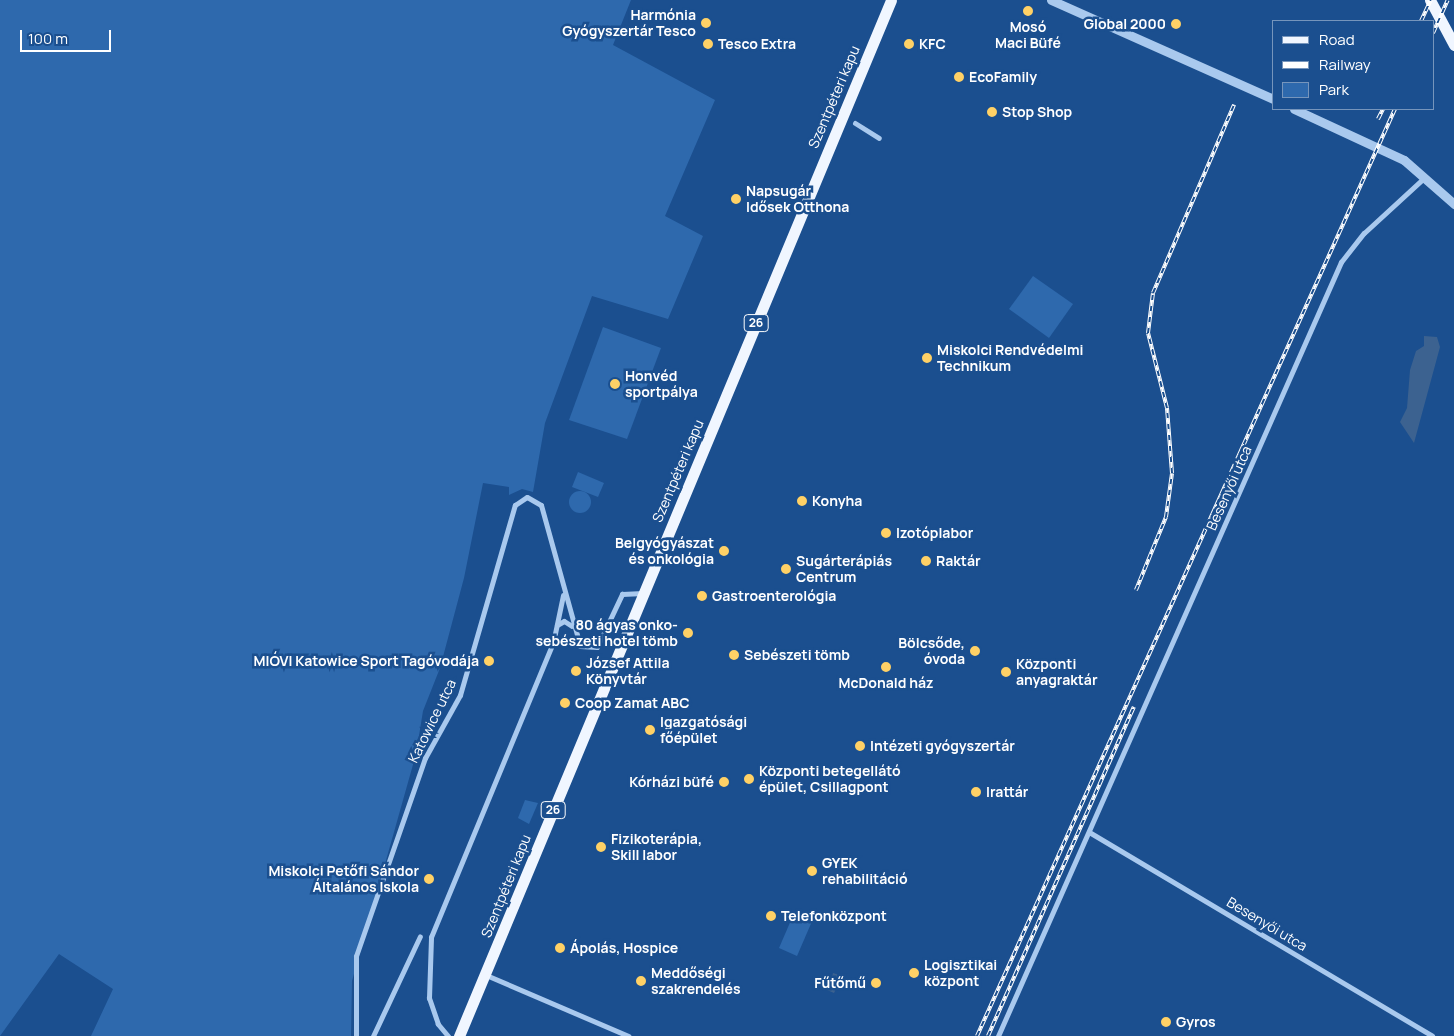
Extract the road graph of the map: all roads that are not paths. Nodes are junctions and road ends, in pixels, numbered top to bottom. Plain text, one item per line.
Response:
1 (891, 0) edge
2 (1051, 0) edge
3 (1430, 0) edge
4 (1454, 44) edge
5 (1272, 99) edge
6 (1296, 110) edge
7 (855, 123) dead end
8 (878, 138) dead end
9 (1425, 177) junction
10 (1454, 204) edge
11 (563, 593) junction
12 (643, 593) junction
13 (557, 625) junction
14 (573, 626) junction
15 (1089, 832) junction
16 (420, 936) dead end
17 (486, 975) junction
18 (1001, 1035) edge
19 (356, 1036) edge
20 (373, 1036) edge
21 (448, 1036) edge
22 (459, 1036) edge
23 (628, 1036) edge
24 (1432, 1036) edge

1 - 12 main road, Szentpéteri kapu / 26
2 - 5 street
3 - 4 main road
6 - 9 street
7 - 8 street
9 - 10 street
9 - 15 street, Besenyői utca
11 - 13 street, Katowice utca
11 - 14 street, Katowice utca
11 - 19 street, Katowice utca
12 - 14 street, Katowice utca
12 - 17 main road, Szentpéteri kapu / 26
13 - 14 street
13 - 21 street, Katowice utca
15 - 18 street, Besenyői utca
15 - 24 street, Besenyői utca
16 - 20 street
17 - 22 main road, Szentpéteri kapu / 26
17 - 23 street

